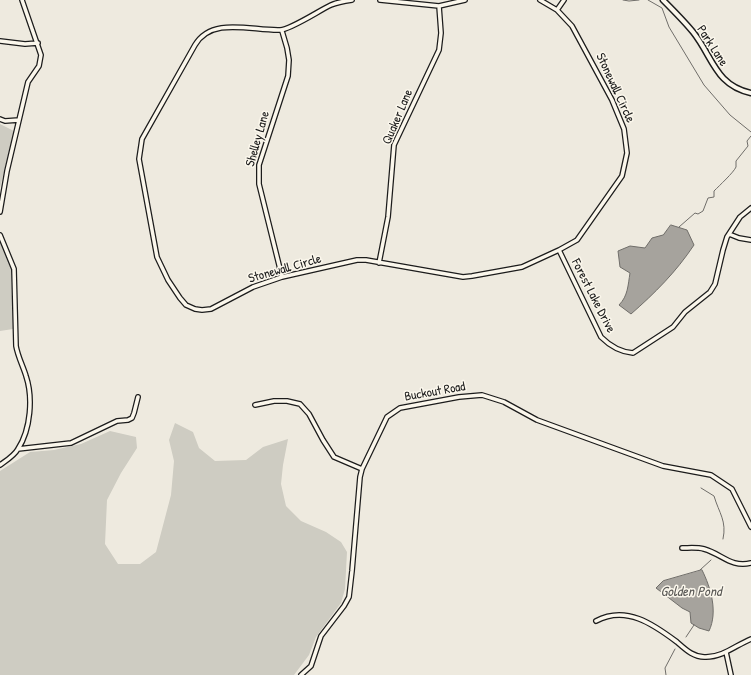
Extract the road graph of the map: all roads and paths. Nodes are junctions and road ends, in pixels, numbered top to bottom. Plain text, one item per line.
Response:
1 (22, 0) edge
2 (352, 0) edge
3 (380, 0) edge
4 (465, 0) edge
5 (540, 0) edge
6 (564, 0) edge
7 (663, 0) edge
8 (439, 6) junction
9 (558, 10) junction
10 (282, 31) junction
11 (0, 41) edge
12 (38, 43) junction
13 (751, 93) edge
14 (0, 119) edge
15 (19, 120) junction
16 (751, 208) edge
17 (0, 212) edge
18 (729, 234) junction
19 (0, 235) edge
20 (751, 240) edge
21 (559, 250) junction
22 (379, 263) junction
23 (282, 277) junction
24 (138, 397) dead end
25 (254, 405) dead end
26 (18, 449) junction
27 (0, 465) edge
28 (362, 469) junction
29 (751, 527) edge
30 (682, 548) dead end
31 (751, 564) edge
32 (596, 621) dead end
33 (751, 639) edge
34 (726, 652) junction
35 (301, 675) edge
36 (731, 675) edge

1 - 12 street
2 - 10 street
3 - 8 street
4 - 8 street
5 - 9 street, Stonewall Circle
6 - 9 street
7 - 13 street, Park Lane
8 - 22 street, Quaker Lane
9 - 21 street, Stonewall Circle
10 - 23 street, Shelley Lane
10 - 23 street, Stonewall Circle
11 - 12 street
12 - 15 street
14 - 15 street
15 - 17 street
16 - 18 street, Forest Lake Drive
18 - 20 street
18 - 21 street, Forest Lake Drive
19 - 26 street
21 - 22 street, Stonewall Circle
22 - 23 street, Stonewall Circle
24 - 26 street
25 - 28 street
26 - 27 street
28 - 29 street, Buckout Road
28 - 35 street, Buckout Road
30 - 31 street
32 - 34 street
33 - 34 street
34 - 36 street

